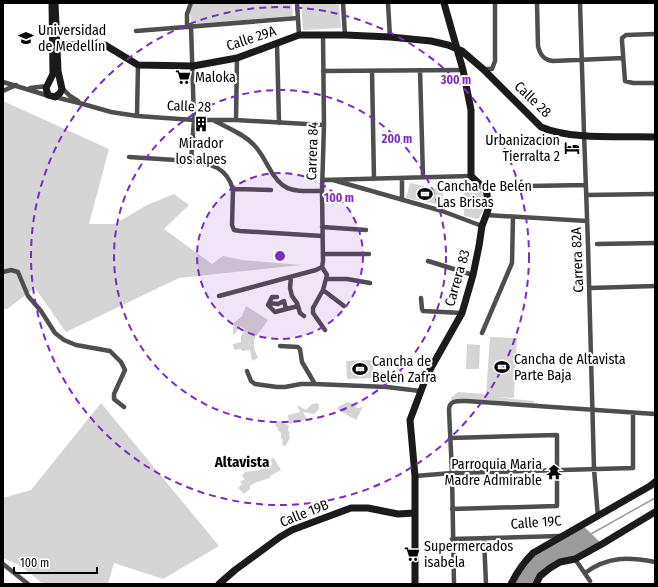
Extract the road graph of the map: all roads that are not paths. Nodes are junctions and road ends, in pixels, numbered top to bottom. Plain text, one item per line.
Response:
1 (52, 3) edge
2 (55, 3) edge
3 (191, 3) edge
4 (297, 3) edge
5 (343, 3) edge
6 (388, 3) edge
7 (444, 3) edge
8 (495, 3) edge
9 (537, 3) edge
10 (580, 3) edge
11 (298, 18) junction
12 (189, 26) junction
13 (136, 31) dead end
14 (655, 34) edge
15 (299, 35) junction
16 (323, 35) junction
17 (345, 35) junction
18 (390, 37) junction
19 (277, 43) junction
20 (57, 45) junction
21 (456, 48) junction
22 (237, 58) junction
23 (623, 58) junction
24 (582, 60) junction
25 (138, 65) junction
26 (193, 66) junction
27 (483, 69) junction
28 (420, 70) junction
29 (463, 70) junction
30 (323, 71) junction
31 (372, 71) junction
32 (3, 82) edge
33 (655, 83) edge
34 (16, 85) junction
35 (48, 85) junction
36 (61, 86) junction
37 (26, 88) junction
38 (3, 91) edge
39 (52, 96) junction
40 (83, 104) junction
41 (137, 116) junction
42 (194, 120) junction
43 (213, 120) junction
44 (236, 120) junction
45 (279, 122) junction
46 (324, 125) junction
47 (584, 136) junction
48 (655, 137) edge
49 (129, 157) dead end
50 (191, 161) junction
51 (471, 176) junction
52 (402, 178) junction
53 (423, 178) junction
54 (374, 179) junction
55 (322, 180) junction
56 (333, 180) junction
57 (586, 185) junction
58 (529, 186) dead end
59 (233, 189) junction
60 (271, 190) dead end
61 (322, 191) junction
62 (655, 194) edge
63 (587, 195) junction
64 (402, 200) junction
65 (486, 215) junction
66 (514, 217) junction
67 (587, 221) junction
68 (482, 226) junction
69 (322, 227) junction
70 (366, 230) dead end
71 (322, 236) junction
72 (655, 243) edge
73 (597, 244) dead end
74 (323, 254) junction
75 (370, 254) dead end
76 (428, 261) dead end
77 (322, 267) junction
78 (3, 272) edge
79 (473, 275) junction
80 (291, 277) junction
81 (326, 280) junction
82 (370, 283) dead end
83 (655, 286) edge
84 (590, 288) junction
85 (323, 290) junction
86 (219, 296) dead end
87 (277, 297) dead end
88 (421, 298) dead end
89 (269, 303) junction
90 (298, 306) junction
91 (344, 306) dead end
92 (284, 310) junction
93 (462, 313) junction
94 (304, 316) dead end
95 (326, 330) dead end
96 (482, 333) dead end
97 (280, 346) dead end
98 (247, 371) dead end
99 (314, 384) junction
100 (420, 391) junction
101 (124, 407) dead end
102 (592, 410) junction
103 (633, 413) junction
104 (655, 414) edge
105 (450, 438) junction
106 (594, 469) junction
107 (557, 470) junction
108 (452, 474) junction
109 (414, 476) junction
110 (655, 482) edge
111 (452, 509) junction
112 (655, 512) edge
113 (414, 513) junction
114 (598, 517) junction
115 (562, 536) junction
116 (484, 538) junction
117 (452, 539) junction
118 (575, 559) junction
119 (655, 562) edge
120 (3, 564) edge
121 (585, 573) junction
122 (590, 581) dead end
123 (28, 584) edge
124 (219, 584) edge
125 (415, 584) edge
126 (454, 584) edge
127 (486, 584) edge
128 (511, 584) edge
129 (536, 584) edge

1 - 35 street
2 - 20 street
3 - 12 street
4 - 11 street
5 - 17 street
6 - 18 street
7 - 21 street
8 - 27 street
9 - 24 street
10 - 24 street, Carrera 82A
11 - 12 street
11 - 15 street
12 - 13 street
12 - 26 street
14 - 23 street
15 - 16 street, Calle 29A
15 - 19 street, Calle 29A
16 - 17 street, Calle 29A
16 - 30 street, Carrera 84
17 - 18 street, Calle 29A
18 - 21 street, Calle 29A
19 - 22 street, Calle 29A
19 - 45 street
20 - 25 street, Calle 29A
20 - 36 street
21 - 27 street, Calle 28
21 - 29 street
22 - 26 street, Calle 29A
22 - 44 street
23 - 24 street
23 - 33 street
24 - 47 street, Carrera 82A
25 - 26 street, Calle 29A
25 - 41 street
26 - 42 street
27 - 47 street, Calle 28
28 - 29 street
28 - 31 street
28 - 53 street
29 - 51 street
30 - 31 street
30 - 46 street, Carrera 84
31 - 54 street
32 - 34 street, Calle 28
34 - 37 street, Calle 28
34 - 38 street
35 - 36 street
35 - 37 street
35 - 39 street
36 - 39 street
36 - 40 street
37 - 39 street, Calle 28
39 - 40 street, Calle 28
40 - 41 street, Calle 28
41 - 42 street, Calle 28
42 - 43 street, Calle 28
42 - 50 street
43 - 44 street, Calle 28
43 - 61 street
44 - 45 street, Calle 28
45 - 46 street, Calle 28
46 - 55 street, Carrera 84
47 - 48 street, Calle 28
47 - 57 street, Carrera 82A
49 - 50 street
50 - 59 street
51 - 53 street
51 - 65 street, Carrera 83
52 - 53 street
52 - 54 street
52 - 64 street
54 - 56 street
55 - 56 street
55 - 61 street, Carrera 84
56 - 64 street
57 - 58 street
57 - 63 street, Carrera 82A
59 - 60 street
59 - 71 street
61 - 69 street, Carrera 84
62 - 63 street
63 - 67 street, Carrera 82A
64 - 68 street
65 - 66 street
65 - 68 street, Carrera 83
66 - 67 street
66 - 96 street
67 - 84 street, Carrera 82A
68 - 79 street, Carrera 83
69 - 70 street
69 - 71 street, Carrera 84
71 - 74 street, Carrera 84
72 - 73 street
74 - 75 street
74 - 77 street, Carrera 84
76 - 79 street
77 - 80 street
77 - 81 street, Carrera 84
78 - 101 street
79 - 93 street, Carrera 83
80 - 86 street
80 - 90 street
81 - 82 street
81 - 85 street
83 - 84 street
84 - 102 street, Carrera 82A
85 - 91 street
85 - 95 street
87 - 89 street
88 - 93 street
89 - 92 street
89 - 92 street
90 - 92 street
90 - 94 street
93 - 100 street, Carrera 83
97 - 99 street
98 - 99 street
99 - 100 street
100 - 109 street, Carrera 83
102 - 103 street
102 - 105 street
102 - 106 street, Carrera 82A
103 - 104 street
103 - 106 street
105 - 107 street
105 - 108 street
106 - 107 street
106 - 114 street, Carrera 82A
107 - 108 street
107 - 111 street
108 - 109 street
108 - 111 street
109 - 113 street, Carrera 83
110 - 114 street, Calle 19C
111 - 117 street
112 - 118 street
113 - 124 street, Calle 19B
113 - 125 street, Carrera 83
114 - 115 street, Calle 19C
115 - 116 street, Calle 19C
115 - 128 street
116 - 117 street, Calle 19C
116 - 127 street
117 - 126 street
118 - 121 street
118 - 129 street
119 - 121 street
120 - 123 street
121 - 122 street

